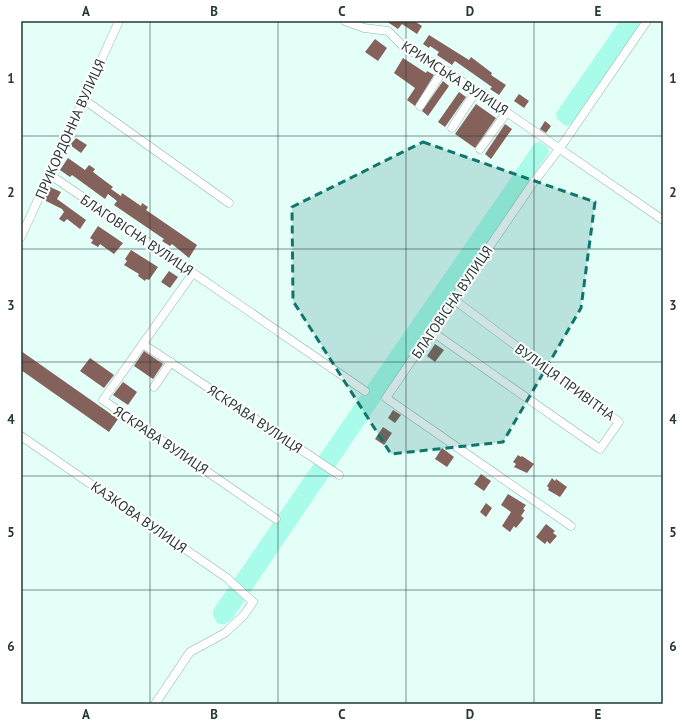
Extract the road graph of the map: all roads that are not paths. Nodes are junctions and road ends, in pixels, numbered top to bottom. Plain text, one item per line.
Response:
1 (119, 21) edge
2 (345, 21) edge
3 (647, 21) edge
4 (444, 70) junction
5 (476, 91) junction
6 (83, 99) junction
7 (420, 106) dead end
8 (507, 112) junction
9 (452, 128) dead end
10 (560, 148) junction
11 (480, 149) dead end
12 (49, 174) junction
13 (229, 203) dead end
14 (663, 220) edge
15 (21, 237) edge
16 (193, 273) junction
17 (453, 299) junction
18 (431, 331) junction
19 (143, 344) junction
20 (171, 362) junction
21 (154, 387) dead end
22 (365, 390) dead end
23 (21, 436) edge
24 (339, 475) dead end
25 (276, 519) dead end
26 (571, 526) dead end
27 (155, 704) edge

1 - 6 street, ПРИКОРДОННА ВУЛИЦЯ
2 - 4 street, КРИМСЬКА ВУЛИЦЯ
3 - 10 street, БЛАГОВІСНА ВУЛИЦЯ
4 - 5 street, КРИМСЬКА ВУЛИЦЯ
4 - 7 street
5 - 8 street, КРИМСЬКА ВУЛИЦЯ
5 - 9 street
6 - 12 street, ПРИКОРДОННА ВУЛИЦЯ
6 - 13 street
8 - 10 street, КРИМСЬКА ВУЛИЦЯ
8 - 11 street
10 - 14 street, КРИМСЬКА ВУЛИЦЯ
10 - 17 street, БЛАГОВІСНА ВУЛИЦЯ
12 - 15 street, ПРИКОРДОННА ВУЛИЦЯ
12 - 16 street, БЛАГОВІСНА ВУЛИЦЯ
16 - 19 street
16 - 22 street, БЛАГОВІСНА ВУЛИЦЯ
17 - 18 street, БЛАГОВІСНА ВУЛИЦЯ
17 - 18 street, ВУЛИЦЯ ПРИВІТНА
18 - 26 street, БЛАГОВІСНА ВУЛИЦЯ
19 - 20 street, ЯСКРАВА ВУЛИЦЯ
19 - 25 street, ЯСКРАВА ВУЛИЦЯ
20 - 21 street
20 - 24 street, ЯСКРАВА ВУЛИЦЯ
23 - 27 street, КАЗКОВА ВУЛИЦЯ

